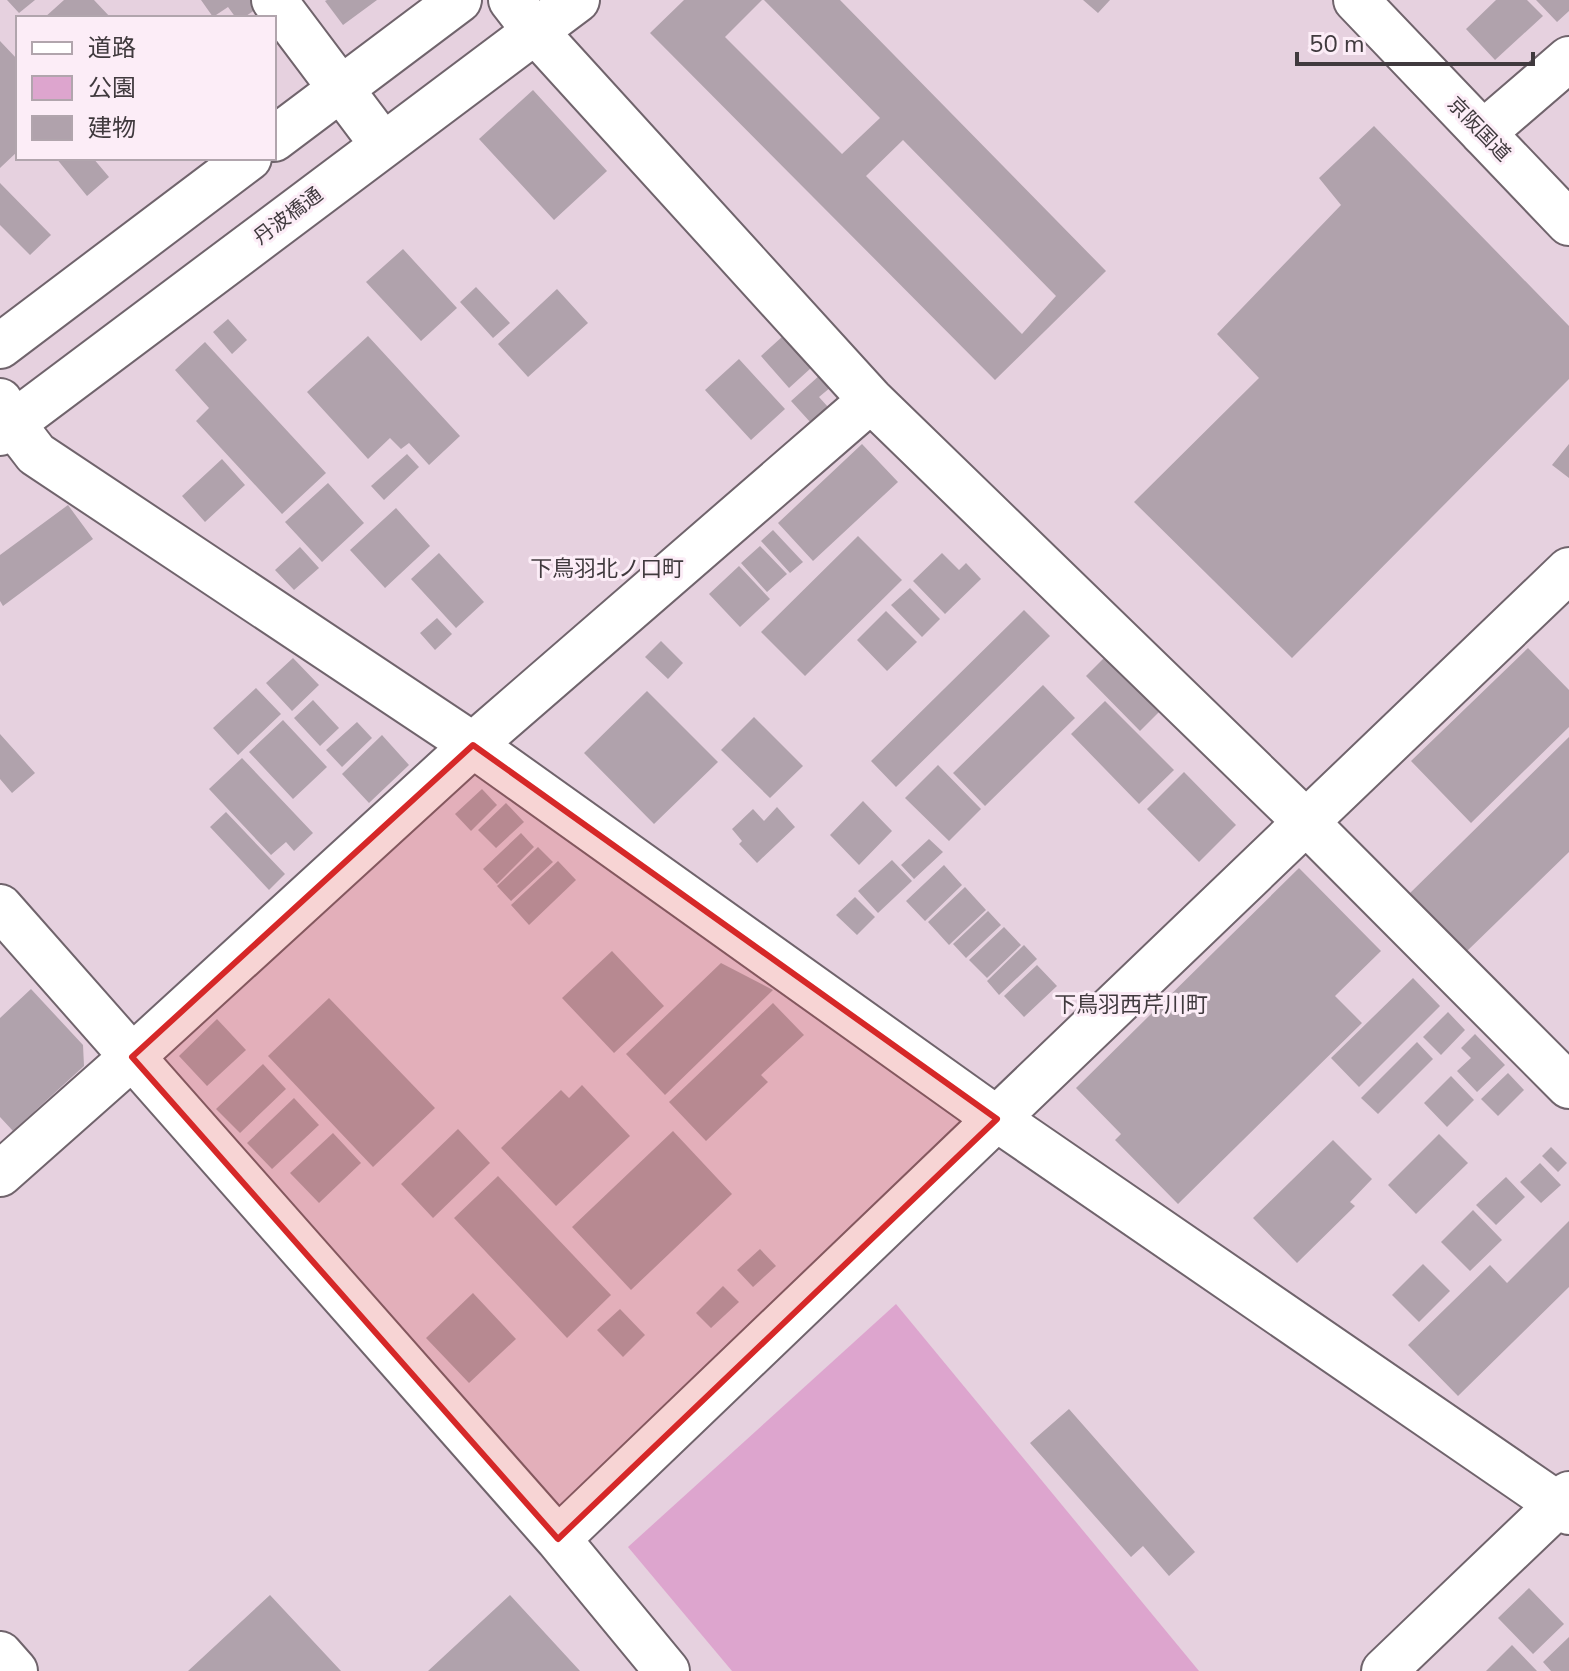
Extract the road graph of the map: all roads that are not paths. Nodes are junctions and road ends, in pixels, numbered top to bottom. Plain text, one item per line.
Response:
1 (274, 0) edge
2 (459, 0) edge
3 (577, 0) edge
4 (1356, 0) edge
5 (523, 16) edge
6 (1569, 59) edge
7 (341, 88) junction
8 (1483, 133) junction
9 (276, 137) edge
10 (383, 145) junction
11 (246, 160) edge
12 (1569, 223) edge
13 (0, 346) edge
14 (871, 400) junction
15 (4, 419) edge
16 (1569, 570) edge
17 (473, 745) junction
18 (1306, 822) junction
19 (0, 907) edge
20 (132, 1057) junction
21 (1569, 1086) edge
22 (997, 1119) junction
23 (0, 1174) edge
24 (1565, 1504) edge
25 (558, 1539) junction
26 (0, 1654) edge
27 (15, 1671) edge
28 (667, 1671) edge
29 (1384, 1671) edge

1 - 7 main road
2 - 7 main road
3 - 5 main road, 丹波橋通
4 - 8 main road, 京阪国道
5 - 10 main road, 丹波橋通
5 - 14 main road
6 - 8 main road
7 - 9 main road
7 - 10 main road
8 - 12 main road, 京阪国道
10 - 15 main road, 丹波橋通
11 - 13 main road
14 - 17 main road
14 - 18 main road
15 - 17 main road
16 - 18 main road
17 - 20 main road
17 - 22 main road
18 - 21 main road
18 - 22 main road
19 - 20 main road
20 - 23 main road
20 - 25 main road
22 - 24 main road
22 - 25 main road
24 - 29 main road
25 - 28 main road
26 - 27 main road

